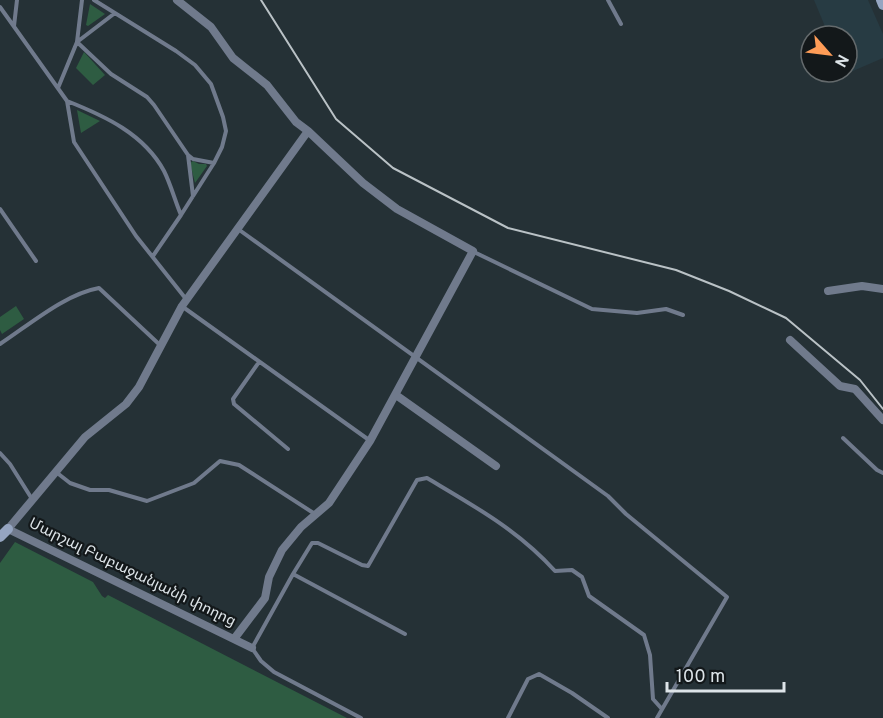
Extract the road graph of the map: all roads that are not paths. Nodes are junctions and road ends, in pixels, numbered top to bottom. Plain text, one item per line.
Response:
1 (17, 0) edge
2 (82, 0) edge
3 (94, 0) edge
4 (177, 0) edge
5 (608, 0) edge
6 (0, 7) edge
7 (115, 13) junction
8 (621, 24) dead end
9 (14, 27) junction
10 (77, 42) junction
11 (58, 88) junction
12 (67, 102) junction
13 (308, 130) junction
14 (188, 155) junction
15 (214, 163) junction
16 (193, 196) junction
17 (0, 209) edge
18 (181, 215) junction
19 (238, 229) junction
20 (472, 251) junction
21 (153, 256) junction
22 (36, 261) dead end
23 (883, 289) edge
24 (828, 291) dead end
25 (184, 303) junction
26 (684, 315) dead end
27 (790, 340) dead end
28 (0, 344) edge
29 (161, 346) junction
30 (415, 357) junction
31 (259, 362) junction
32 (396, 395) junction
33 (883, 420) edge
34 (843, 438) dead end
35 (370, 441) junction
36 (288, 449) dead end
37 (0, 453) edge
38 (496, 466) dead end
39 (56, 472) junction
40 (883, 473) edge
41 (33, 499) junction
42 (316, 514) junction
43 (4, 533) edge
44 (293, 574) junction
45 (265, 598) junction
46 (276, 606) junction
47 (405, 634) dead end
48 (234, 639) junction
49 (252, 648) junction
50 (661, 708) junction
51 (361, 718) edge
52 (508, 718) edge
53 (608, 718) edge
54 (657, 718) edge

1 - 9 lane
2 - 10 lane
3 - 7 lane
4 - 13 street
5 - 8 lane
6 - 9 lane
7 - 10 lane
7 - 15 lane
9 - 11 lane
10 - 11 lane
10 - 14 lane
11 - 12 lane
12 - 18 lane
12 - 21 lane
13 - 19 street
13 - 20 street
14 - 15 lane
14 - 16 lane
15 - 16 lane
16 - 18 lane
17 - 22 lane
18 - 21 lane
19 - 25 street
19 - 30 lane
20 - 26 lane
20 - 30 street
21 - 25 lane
23 - 24 street
25 - 29 street
25 - 31 lane
27 - 33 street
28 - 29 lane
29 - 39 street
30 - 32 street
30 - 50 lane
31 - 35 lane
31 - 36 lane
32 - 35 street
32 - 38 street
34 - 40 lane
35 - 42 street
37 - 41 lane
39 - 41 street
39 - 42 lane
41 - 43 street
42 - 45 street
43 - 48 street, Մարշալ Բաբաջանյանի փողոց
44 - 46 lane
44 - 47 lane
44 - 50 lane
45 - 46 lane
45 - 48 street
46 - 49 lane
48 - 49 street, Մարշալ Բաբաջանյանի փողոց
49 - 51 lane
50 - 54 lane
52 - 53 lane

